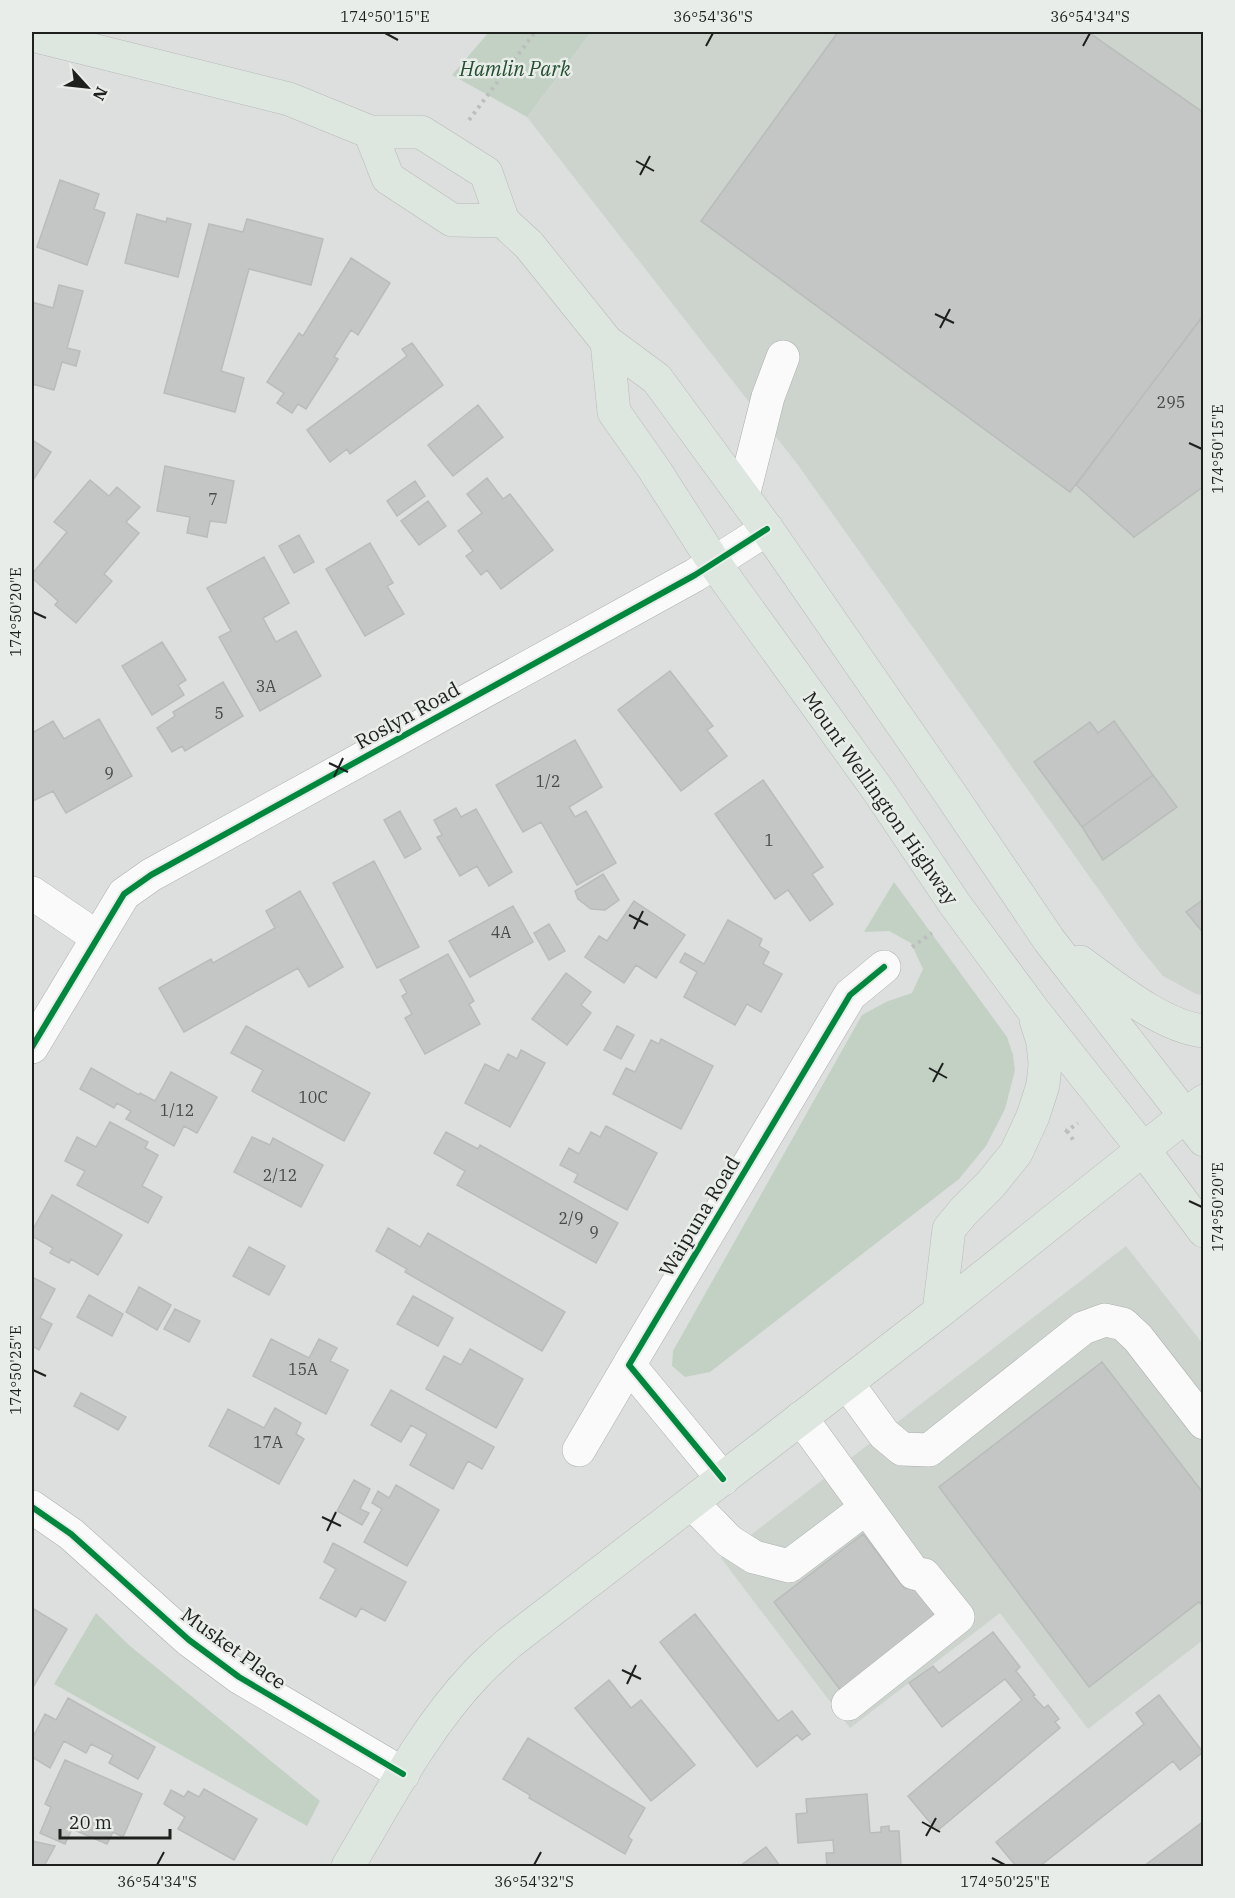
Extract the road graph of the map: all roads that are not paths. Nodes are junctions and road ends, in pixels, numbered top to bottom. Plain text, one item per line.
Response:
1 (32, 35) edge
2 (370, 132) junction
3 (503, 221) junction
4 (607, 342) junction
5 (783, 357) dead end
6 (743, 496) junction
7 (767, 529) junction
8 (716, 564) junction
9 (32, 893) edge
10 (98, 936) junction
11 (1049, 940) junction
12 (884, 967) dead end
13 (1033, 1010) junction
14 (1203, 1031) edge
15 (32, 1047) edge
16 (1197, 1119) edge
17 (1143, 1149) junction
18 (1203, 1231) edge
19 (939, 1312) junction
20 (629, 1365) junction
21 (847, 1383) junction
22 (801, 1418) junction
23 (1203, 1423) edge
24 (579, 1450) dead end
25 (723, 1479) junction
26 (692, 1503) junction
27 (32, 1507) edge
28 (866, 1508) junction
29 (848, 1704) dead end
30 (403, 1774) junction
31 (348, 1866) edge

1 - 2 main road
2 - 3 main road
2 - 3 main road
3 - 4 main road
4 - 6 main road
4 - 8 main road, Mount Wellington Highway
5 - 6 street
6 - 7 main road
7 - 8 street, Roslyn Road
7 - 11 main road
8 - 10 street, Roslyn Road
8 - 13 main road, Mount Wellington Highway
9 - 10 street
10 - 15 street, Roslyn Road
11 - 14 main road
11 - 16 main road
12 - 20 street, Waipuna Road
13 - 17 main road, Mount Wellington Highway
13 - 19 main road
16 - 17 main road
17 - 18 main road, Mount Wellington Highway
17 - 19 main road
19 - 21 main road
20 - 24 street, Waipuna Road
20 - 25 street
21 - 22 main road
21 - 23 street
22 - 25 main road
22 - 28 street
25 - 26 main road
26 - 28 street
26 - 30 main road
27 - 30 street, Musket Place
28 - 29 street
30 - 31 main road

